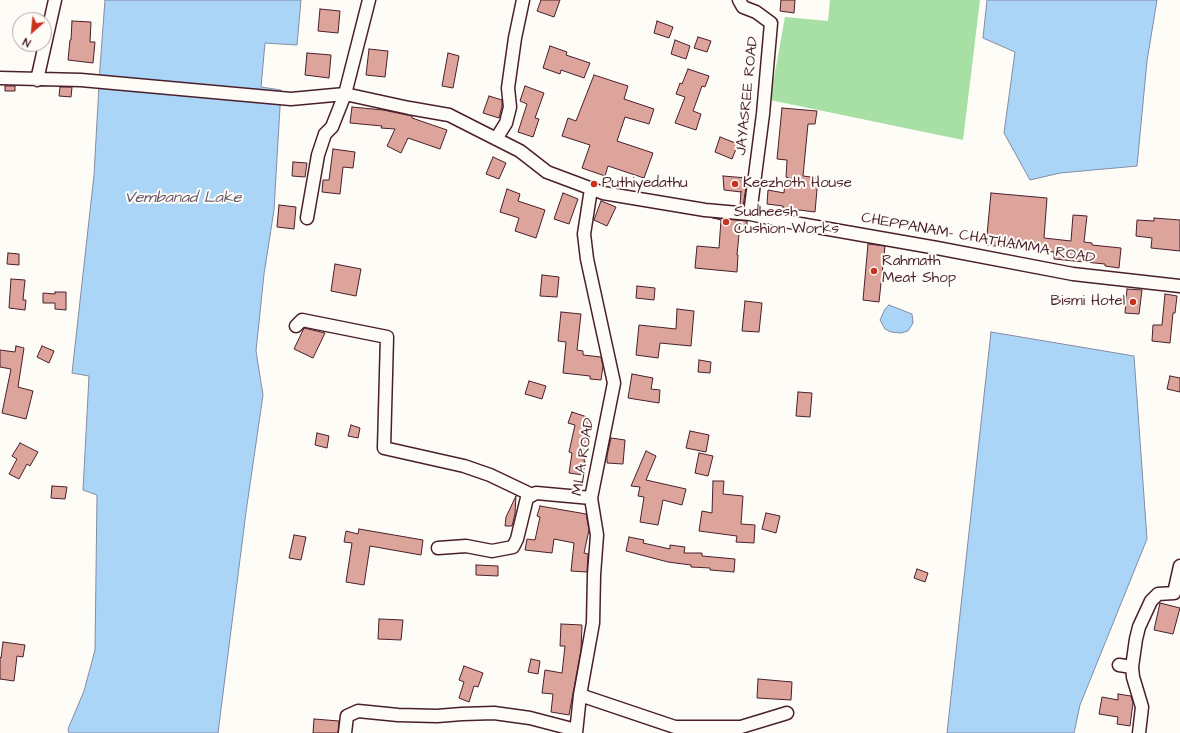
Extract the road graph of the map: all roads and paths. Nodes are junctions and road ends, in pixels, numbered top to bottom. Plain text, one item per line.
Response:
1 (55, 0) edge
2 (369, 0) edge
3 (523, 0) edge
4 (739, 0) edge
5 (0, 78) edge
6 (37, 80) junction
7 (346, 94) junction
8 (496, 139) junction
9 (591, 188) junction
10 (750, 214) junction
11 (307, 218) dead end
12 (1180, 286) edge
13 (296, 326) dead end
14 (532, 495) junction
15 (591, 498) junction
16 (438, 548) dead end
17 (1180, 566) edge
18 (1119, 665) dead end
19 (1132, 667) junction
20 (580, 695) junction
21 (787, 714) dead end
22 (576, 732) edge
23 (345, 733) edge
24 (1139, 733) edge

1 - 6 street
2 - 7 street
3 - 8 street
4 - 10 street, JAYASREE ROAD
5 - 6 street, CHEPPANAM- CHATHAMMA ROAD
6 - 7 street, CHEPPANAM- CHATHAMMA ROAD
7 - 8 street, CHEPPANAM- CHATHAMMA ROAD
7 - 11 street
8 - 9 street, CHEPPANAM- CHATHAMMA ROAD
9 - 10 street, CHEPPANAM- CHATHAMMA ROAD
9 - 15 street, MLA ROAD
10 - 12 street, CHEPPANAM- CHATHAMMA ROAD
13 - 14 street
14 - 15 street
14 - 16 street
15 - 20 street, MLA ROAD
17 - 19 street
18 - 19 street
19 - 24 street
20 - 21 street
20 - 22 street, MLA ROAD
22 - 23 street

